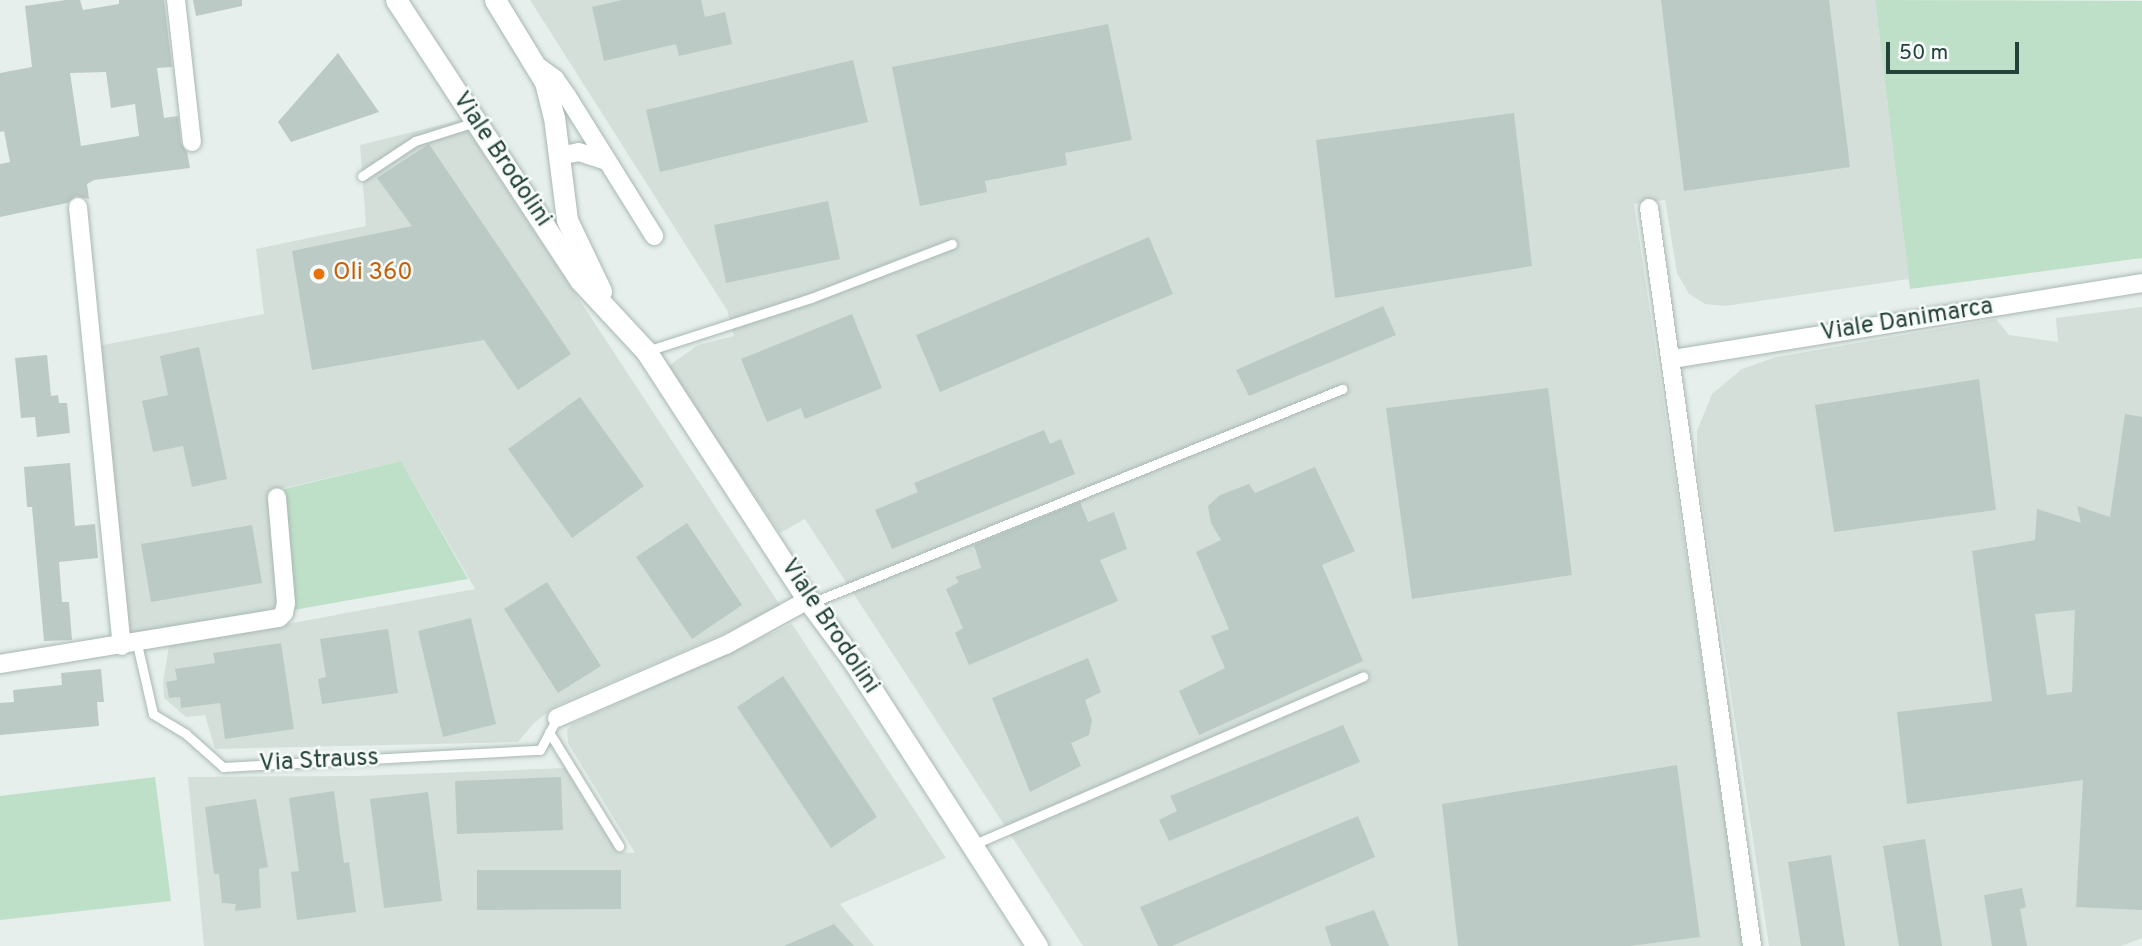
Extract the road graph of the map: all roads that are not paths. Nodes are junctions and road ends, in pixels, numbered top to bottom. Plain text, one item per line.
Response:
1 (176, 0) edge
2 (396, 0) edge
3 (495, 0) edge
4 (537, 65) junction
5 (475, 122) junction
6 (192, 142) dead end
7 (559, 156) junction
8 (606, 161) junction
9 (362, 176) dead end
10 (78, 207) dead end
11 (1649, 208) dead end
12 (654, 236) dead end
13 (952, 244) dead end
14 (2142, 283) edge
15 (613, 315) junction
16 (646, 351) junction
17 (1672, 359) junction
18 (1342, 389) dead end
19 (276, 497) dead end
20 (810, 601) junction
21 (129, 645) junction
22 (0, 664) edge
23 (1363, 677) dead end
24 (553, 725) junction
25 (972, 845) junction
26 (619, 846) dead end
27 (1037, 946) edge
28 (1752, 946) edge

1 - 6 street
2 - 5 street, Viale Brodolini
3 - 4 street, Viale Brodolini
4 - 7 street, Viale Brodolini
4 - 8 street
5 - 9 lane
5 - 15 street, Viale Brodolini
7 - 8 street
7 - 15 street, Viale Brodolini
8 - 12 street
10 - 21 street, Via Strauss
11 - 17 street
13 - 16 lane
14 - 17 street, Viale Danimarca
15 - 16 street, Viale Brodolini
16 - 20 street, Viale Brodolini
17 - 28 street
18 - 20 lane
19 - 21 street
20 - 24 street
20 - 25 street, Viale Brodolini
21 - 22 street
21 - 24 lane, Via Strauss
23 - 25 lane
24 - 26 lane
25 - 27 street, Viale Brodolini

